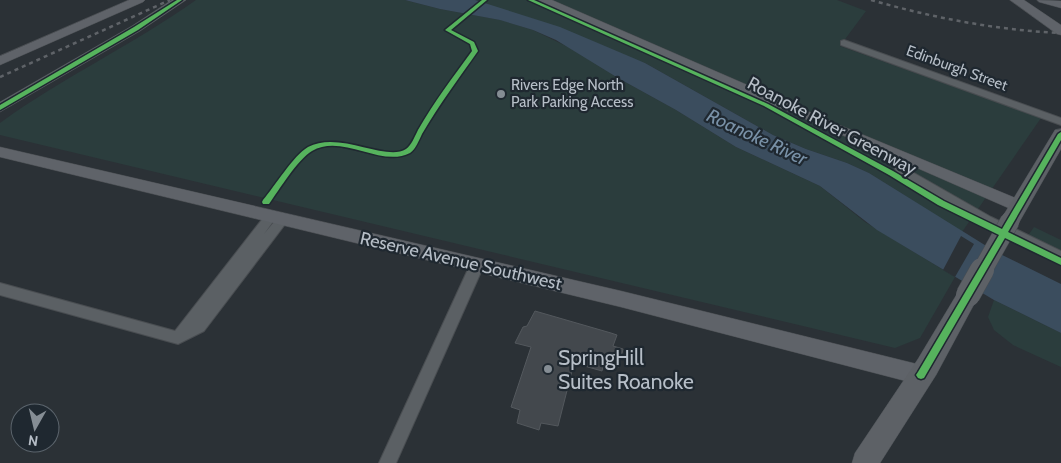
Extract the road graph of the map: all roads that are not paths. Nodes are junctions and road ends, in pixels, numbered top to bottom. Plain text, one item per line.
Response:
1 (139, 0) edge
2 (180, 0) edge
3 (542, 0) edge
4 (1016, 0) edge
5 (1027, 0) edge
6 (1043, 0) edge
7 (1061, 5) edge
8 (1061, 24) edge
9 (1061, 32) edge
10 (844, 44) dead end
11 (0, 61) edge
12 (0, 108) edge
13 (1061, 122) edge
14 (1061, 134) edge
15 (0, 152) edge
16 (900, 156) junction
17 (1015, 213) junction
18 (277, 218) junction
19 (1061, 257) edge
20 (478, 265) junction
21 (0, 289) edge
22 (920, 375) junction
23 (387, 463) edge
24 (865, 463) edge

1 - 11 main road
2 - 12 main road
3 - 16 main road
4 - 9 main road
5 - 8 main road
6 - 7 main road
10 - 13 street, Edinburgh Street
14 - 17 main road
15 - 18 main road, Reserve Avenue Southwest
16 - 17 main road
16 - 19 street
17 - 22 main road, bridge
18 - 20 main road, Reserve Avenue Southwest
18 - 21 street
20 - 22 main road, Reserve Avenue Southwest
20 - 23 street
22 - 24 main road

